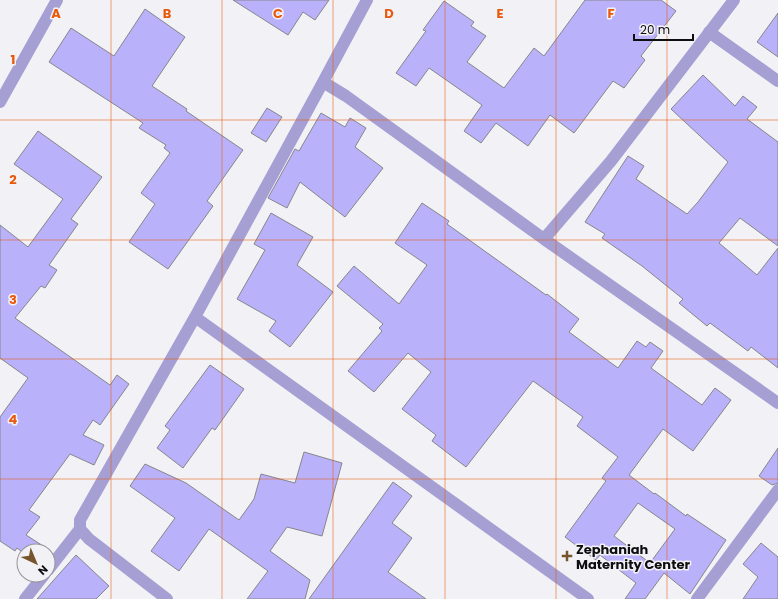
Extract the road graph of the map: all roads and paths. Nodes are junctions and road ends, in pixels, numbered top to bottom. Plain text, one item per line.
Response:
1 (57, 0) edge
2 (367, 0) edge
3 (734, 0) edge
4 (709, 32) junction
5 (778, 81) edge
6 (323, 82) junction
7 (0, 102) edge
8 (544, 240) junction
9 (195, 317) junction
10 (778, 403) edge
11 (778, 490) edge
12 (80, 530) junction
13 (56, 560) edge
14 (38, 583) edge
15 (25, 599) edge
16 (167, 599) edge
17 (588, 599) edge
18 (697, 599) edge

1 - 7 street
2 - 6 street
3 - 4 street
4 - 5 street
4 - 8 street
6 - 8 street
6 - 9 street
8 - 10 street
9 - 12 street
9 - 17 street
11 - 18 street
12 - 13 street
12 - 16 street
14 - 15 street

